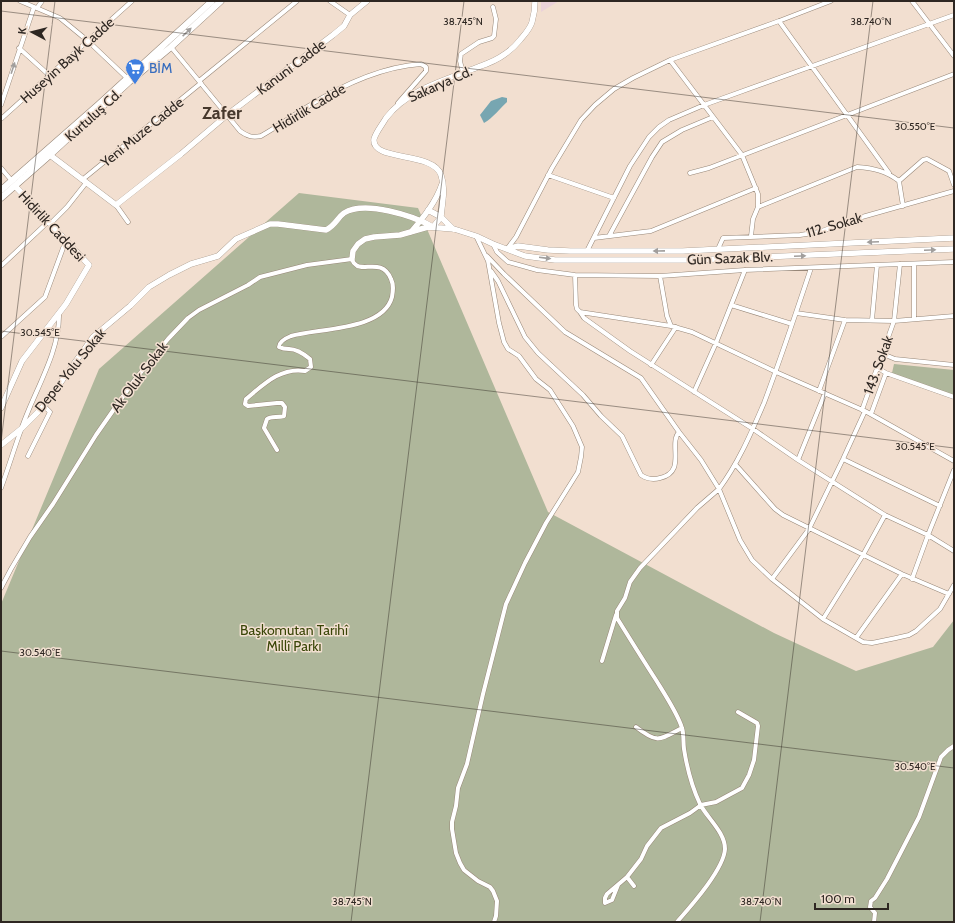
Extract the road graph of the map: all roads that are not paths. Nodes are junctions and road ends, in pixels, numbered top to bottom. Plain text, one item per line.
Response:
1 (20, 1) edge
2 (42, 1) edge
3 (132, 1) edge
4 (221, 1) edge
5 (297, 1) edge
6 (330, 1) edge
7 (367, 1) edge
8 (535, 1) edge
9 (831, 1) edge
10 (912, 1) edge
11 (210, 2) edge
12 (492, 7) dead end
13 (35, 8) junction
14 (350, 15) junction
15 (954, 15) edge
16 (779, 21) junction
17 (928, 24) junction
18 (88, 41) junction
19 (171, 47) junction
20 (19, 48) junction
21 (954, 56) edge
22 (670, 60) junction
23 (811, 66) junction
24 (463, 73) junction
25 (954, 74) edge
26 (50, 76) junction
27 (127, 78) junction
28 (200, 82) junction
29 (1, 105) edge
30 (704, 105) junction
31 (390, 113) junction
32 (227, 115) junction
33 (848, 115) junction
34 (713, 117) junction
35 (1, 119) edge
36 (50, 155) junction
37 (742, 155) junction
38 (1, 168) edge
39 (690, 173) dead end
40 (889, 174) junction
41 (548, 175) junction
42 (84, 181) junction
43 (899, 181) junction
44 (443, 182) junction
45 (13, 183) junction
46 (954, 185) edge
47 (756, 188) junction
48 (1, 190) edge
49 (954, 191) edge
50 (1, 198) edge
51 (614, 198) junction
52 (116, 205) junction
53 (904, 206) junction
54 (758, 208) junction
55 (428, 210) junction
56 (441, 218) junction
57 (421, 220) junction
58 (50, 222) junction
59 (128, 222) dead end
60 (433, 227) junction
61 (454, 229) junction
62 (411, 232) junction
63 (476, 236) junction
64 (609, 236) junction
65 (751, 236) junction
66 (594, 238) junction
67 (954, 238) edge
68 (66, 240) junction
69 (493, 244) junction
70 (507, 249) junction
71 (718, 249) junction
72 (954, 249) edge
73 (587, 251) junction
74 (484, 253) junction
75 (352, 259) junction
76 (954, 262) edge
77 (900, 264) junction
78 (914, 264) junction
79 (877, 265) junction
80 (1, 266) edge
81 (811, 268) junction
82 (746, 270) junction
83 (490, 271) junction
84 (576, 275) junction
85 (660, 276) junction
86 (731, 304) junction
87 (580, 312) junction
88 (796, 313) junction
89 (59, 314) junction
90 (954, 316) edge
91 (914, 319) junction
92 (846, 320) junction
93 (872, 320) junction
94 (894, 321) junction
95 (792, 324) junction
96 (674, 326) junction
97 (1, 337) edge
98 (716, 343) junction
99 (883, 354) junction
100 (651, 365) junction
101 (954, 365) edge
102 (878, 368) junction
103 (776, 372) junction
104 (886, 373) junction
105 (819, 391) junction
106 (694, 392) junction
107 (825, 393) junction
108 (954, 397) edge
109 (44, 406) junction
110 (1, 408) edge
111 (863, 410) junction
112 (871, 414) junction
113 (21, 429) junction
114 (753, 429) junction
115 (679, 432) junction
116 (1, 445) edge
117 (277, 450) dead end
118 (28, 456) dead end
119 (843, 458) junction
120 (798, 460) junction
121 (954, 461) edge
122 (735, 464) junction
123 (954, 470) edge
124 (832, 482) junction
125 (1, 488) edge
126 (719, 489) junction
127 (940, 506) junction
128 (885, 515) junction
129 (809, 529) junction
130 (928, 535) junction
131 (954, 551) edge
132 (863, 555) junction
133 (902, 574) junction
134 (912, 578) junction
135 (772, 580) junction
136 (954, 585) edge
137 (1, 588) edge
138 (949, 594) junction
139 (616, 615) junction
140 (823, 619) junction
141 (856, 638) junction
142 (602, 661) dead end
143 (738, 712) dead end
144 (636, 727) dead end
145 (682, 728) junction
146 (954, 746) edge
147 (701, 805) junction
148 (627, 877) junction
149 (618, 885) dead end
150 (634, 886) dead end
151 (494, 922) edge
152 (677, 922) edge
153 (874, 922) edge

1 - 13 street
2 - 13 street
3 - 18 street, Huseyin Bayk Cadde
19 -> 4 main road, Kurtuluş Cd.
5 - 28 street, Yeni Muze Cadde
6 - 14 street
7 - 14 street, Kanuni Cadde
8 - 24 street, Sakarya Cd.
9 - 16 street
10 - 17 street
11 - 27 main road, Kurtuluş Cd.
12 - 24 street
13 - 18 street
13 - 20 street
14 - 32 street, Kanuni Cadde
15 - 17 street
16 - 22 street
16 - 23 street
17 - 21 street
17 - 23 street
18 - 26 street, Huseyin Bayk Cadde
18 - 27 street
19 - 28 street, Hidirlik Cadde
19 - 36 main road, Kurtuluş Cd.
20 - 26 street
29 -> 20 street
22 - 30 street
22 - 41 street
23 - 30 street
23 - 33 street
24 - 31 street, Sakarya Cd.
25 - 33 street
26 - 35 street, Huseyin Bayk Cadde
27 - 45 main road, Kurtuluş Cd.
28 - 32 street, Hidirlik Cadde
28 - 42 street, Yeni Muze Cadde
30 - 34 street
30 - 51 street
31 - 32 street, Hidirlik Cadde
31 - 44 street, Sakarya Cd.
32 - 52 street, Kanuni Cadde
33 - 37 street
33 - 40 street
34 - 37 street
34 - 64 street
36 - 42 street
36 - 45 main road, Kurtuluş Cd.
37 - 39 street
37 - 47 street
38 - 45 street
40 - 43 street
40 - 54 street
41 - 51 street
41 - 70 street
42 - 52 street
42 - 58 street, Yeni Muze Cadde
43 - 46 street
43 - 53 street
44 - 55 street
44 - 56 street
45 - 48 main road, Kurtuluş Cd.
45 - 50 main road, Kurtuluş Cd.
45 - 58 street, Hidirlik Caddesi
47 - 54 street
47 - 64 street
49 - 53 street, 112. Sokak
51 - 66 street
52 - 59 street
53 - 65 street, 112. Sokak
54 - 65 street
55 - 56 street
55 - 57 street
56 - 60 street
56 - 61 street
57 - 60 street, Deper Yolu Sokak
57 - 62 street
57 - 109 street, Deper Yolu Sokak
58 - 68 street, Hidirlik Caddesi
58 - 80 street, Yeni Muze Cadde
60 - 61 street
60 - 62 street
61 - 63 street, Gün Sazak Blv.
62 - 75 street
63 - 69 street, Gün Sazak Blv.
63 - 74 street
64 - 66 street
65 - 71 street, 112. Sokak
66 - 73 street
67 -> 71 street, Gün Sazak Blv.
68 - 89 street, Hidirlik Caddesi
68 - 97 street
69 - 70 street, Gün Sazak Blv.
69 - 84 street
70 -> 72 street, Gün Sazak Blv.
70 - 73 street, Gün Sazak Blv.
71 -> 73 street, Gün Sazak Blv.
74 - 83 street
74 - 115 street
75 - 117 street
75 - 137 street, Ak Oluk Sokak
76 - 78 street
77 - 78 street
77 - 79 street
77 - 94 street, 143. Sokak
78 - 91 street
79 - 81 street
79 - 93 street
81 - 82 street
81 - 88 street
82 - 85 street
82 - 86 street
83 - 115 street
83 - 151 street
84 - 85 street
84 - 87 street
85 - 96 street
86 - 95 street
86 - 98 street
87 - 96 street
87 - 100 street
88 - 92 street
88 - 95 street
89 - 110 street, Hidirlik Caddesi
89 - 113 street
90 - 91 street
91 - 94 street
92 - 93 street
92 - 105 street
93 - 94 street
94 - 99 street, 143. Sokak
95 - 103 street
96 - 98 street
96 - 100 street
98 - 103 street
98 - 106 street
99 - 101 street
99 - 102 street, 143. Sokak
100 - 106 street
102 - 104 street
102 - 111 street, 143. Sokak
103 - 105 street
103 - 114 street
104 - 108 street
104 - 112 street
105 - 107 street
106 - 114 street
107 - 111 street
107 - 120 street
109 - 113 street, Deper Yolu Sokak
109 - 118 street
111 - 112 street
111 - 119 street, 143. Sokak
112 - 121 street
113 - 116 street, Deper Yolu Sokak
113 - 125 street
114 - 120 street
114 - 122 street
115 - 126 street
119 - 124 street, 143. Sokak
119 - 127 street
120 - 124 street
122 - 126 street
122 - 129 street
123 - 127 street
124 - 128 street
124 - 129 street, 143. Sokak
126 - 135 street
126 - 139 street
127 - 130 street
128 - 130 street
128 - 132 street
129 - 132 street
129 - 135 street, 143. Sokak
130 - 131 street
130 - 134 street
132 - 133 street
132 - 140 street
133 - 134 street
133 - 141 street
134 - 138 street
135 - 140 street
136 - 138 street
138 - 141 street
139 - 142 street
139 - 145 street
140 - 141 street
143 - 147 street
144 - 145 street
145 - 147 street
146 - 153 street
147 - 148 street
147 - 152 street
148 - 149 street
148 - 150 street

